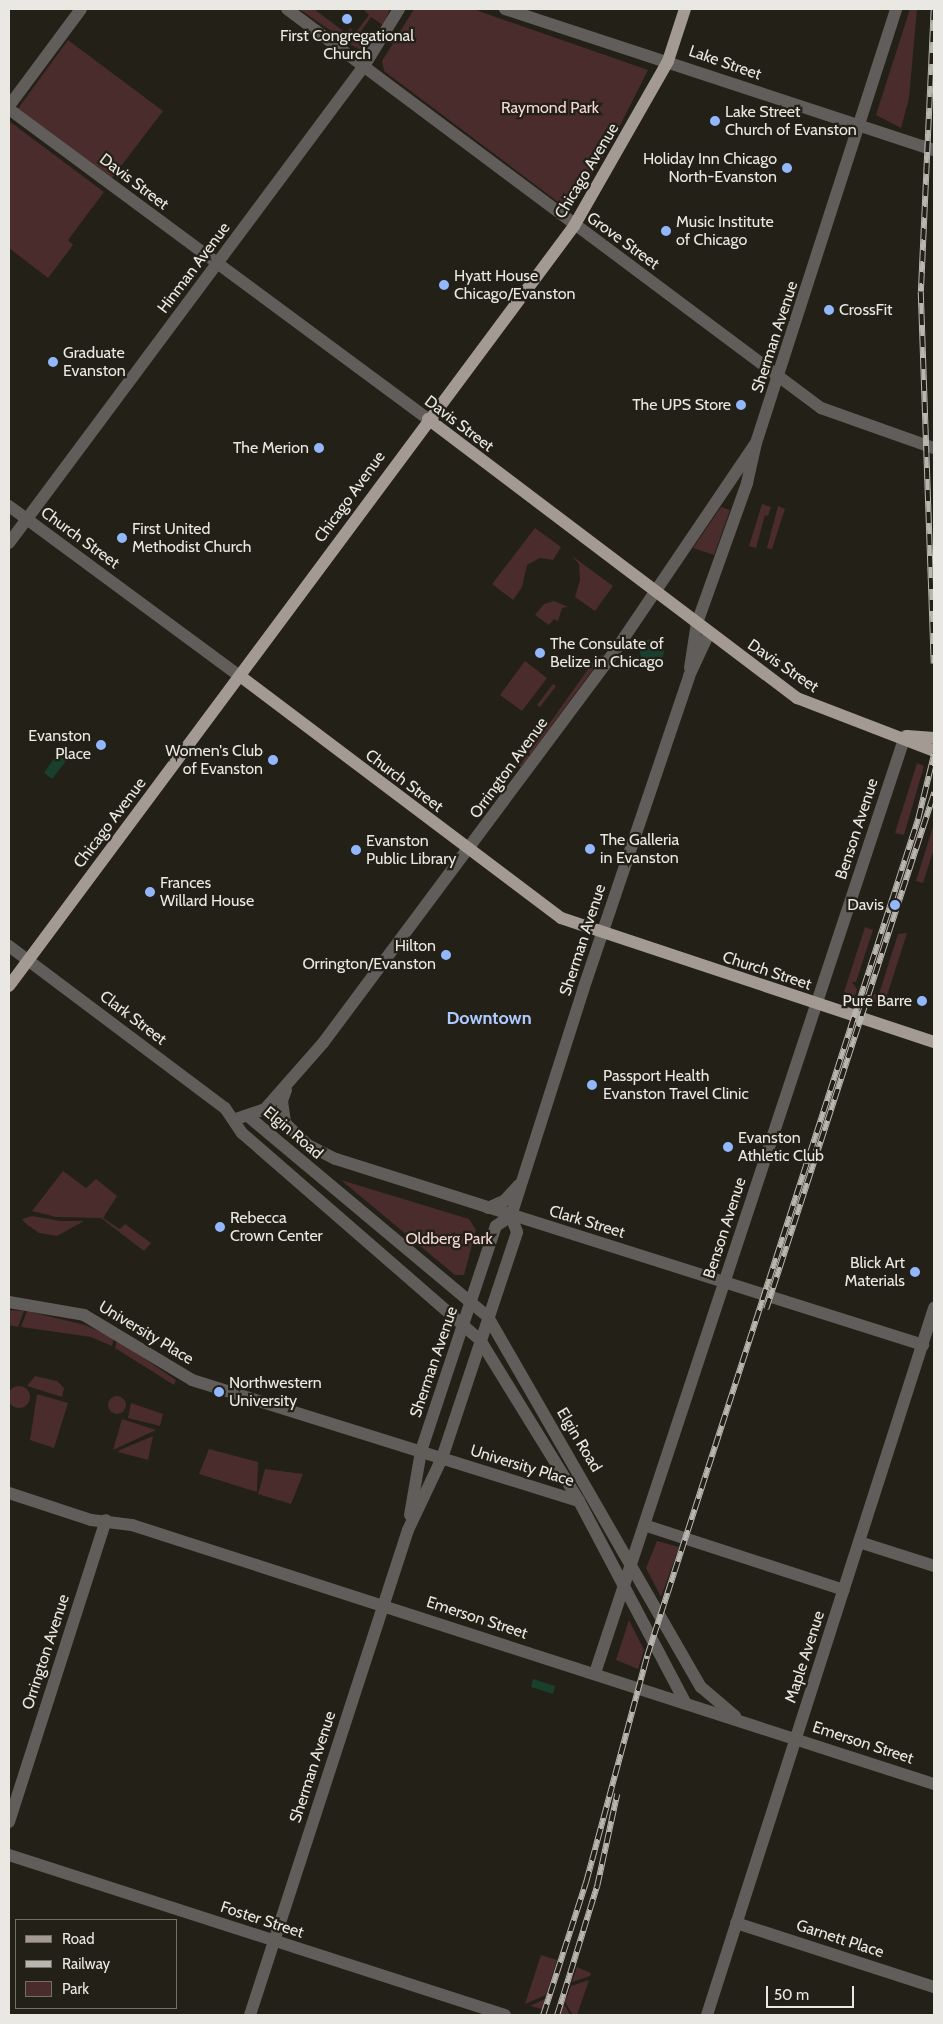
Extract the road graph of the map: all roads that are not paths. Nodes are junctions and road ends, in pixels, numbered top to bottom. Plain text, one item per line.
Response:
1 (81, 9) edge
2 (287, 9) edge
3 (399, 9) edge
4 (505, 9) edge
5 (685, 9) edge
6 (896, 9) edge
7 (668, 61) junction
8 (364, 66) junction
9 (9, 107) edge
10 (859, 125) junction
11 (934, 150) edge
12 (574, 226) junction
13 (218, 264) junction
14 (780, 377) junction
15 (428, 419) junction
16 (756, 443) junction
17 (934, 448) edge
18 (9, 506) edge
19 (26, 519) junction
20 (9, 543) edge
21 (656, 593) junction
22 (697, 623) junction
23 (709, 633) junction
24 (240, 676) junction
25 (689, 676) junction
26 (905, 736) junction
27 (934, 738) edge
28 (934, 751) edge
29 (468, 851) junction
30 (601, 934) junction
31 (9, 946) edge
32 (28, 961) junction
33 (9, 986) edge
34 (816, 1004) junction
35 (934, 1042) edge
36 (286, 1090) junction
37 (242, 1118) junction
38 (521, 1182) junction
39 (488, 1208) junction
40 (512, 1216) junction
41 (724, 1282) junction
42 (9, 1302) edge
43 (471, 1302) junction
44 (934, 1308) edge
45 (488, 1317) junction
46 (464, 1323) junction
47 (480, 1340) junction
48 (923, 1345) junction
49 (421, 1451) junction
50 (442, 1458) junction
51 (9, 1493) edge
52 (578, 1501) junction
53 (106, 1520) junction
54 (644, 1525) junction
55 (408, 1530) junction
56 (859, 1542) junction
57 (631, 1565) junction
58 (934, 1566) edge
59 (624, 1586) junction
60 (844, 1590) junction
61 (383, 1605) junction
62 (595, 1673) junction
63 (685, 1702) junction
64 (739, 1720) junction
65 (796, 1738) junction
66 (934, 1784) edge
67 (9, 1822) edge
68 (9, 1855) edge
69 (736, 1922) junction
70 (274, 1940) junction
71 (934, 1987) edge
72 (250, 2015) edge
73 (505, 2015) edge
74 (707, 2015) edge

1 - 9 street
2 - 8 street, Grove Street
3 - 8 street, Hinman Avenue
4 - 7 street, Lake Street
5 - 7 main road, Chicago Avenue
6 - 10 street, Sherman Avenue
7 - 10 street, Lake Street
7 - 12 main road, Chicago Avenue
8 - 12 street, Grove Street
8 - 13 street, Hinman Avenue
9 - 13 street, Davis Street
10 - 11 street, Lake Street
10 - 14 street, Sherman Avenue
12 - 14 street, Grove Street
12 - 15 main road, Chicago Avenue
13 - 15 street, Davis Street
13 - 19 street, Hinman Avenue
14 - 16 street, Sherman Avenue
14 - 17 street, Grove Street
15 - 21 main road, Davis Street
15 - 24 main road, Chicago Avenue
16 - 21 street, Orrington Avenue
16 - 22 street, Sherman Avenue
18 - 19 street, Church Street
19 - 20 street, Hinman Avenue
19 - 24 street, Church Street
21 - 22 main road, Davis Street
21 - 29 street, Orrington Avenue
22 - 23 main road, Davis Street
22 - 25 street, Sherman Avenue
23 - 25 street, Sherman Avenue
23 - 26 main road, Davis Street
24 - 29 main road, Church Street
24 - 32 main road, Chicago Avenue
25 - 30 street, Sherman Avenue
26 - 27 main road, Davis Street
26 - 28 main road, Davis Street
26 - 34 street, Benson Avenue
29 - 30 main road, Church Street
29 - 36 street, Orrington Avenue
30 - 34 main road, Church Street
30 - 38 street, Sherman Avenue
31 - 32 street, Clark Street
32 - 33 main road, Chicago Avenue
32 - 37 street, Clark Street
34 - 35 main road, Church Street
34 - 41 street, Benson Avenue
36 - 37 street, Orrington Avenue
36 - 39 street, Clark Street
37 - 43 street, Elgin Road
37 - 46 street, Elgin Road
38 - 39 street
38 - 40 street, Sherman Avenue
39 - 40 street, Clark Street
40 - 41 street, Clark Street
40 - 43 street, Sherman Avenue
40 - 45 street, Sherman Avenue
41 - 48 street, Clark Street
41 - 54 street, Benson Avenue
42 - 49 street, University Place
43 - 45 street, Elgin Road
43 - 46 street, Sherman Avenue
44 - 48 street, Maple Avenue
45 - 47 street, Sherman Avenue
45 - 57 street, Elgin Road
46 - 47 street, Elgin Road
46 - 49 street, Sherman Avenue
47 - 50 street, Sherman Avenue
47 - 52 street, Elgin Road
48 - 56 street, Maple Avenue
49 - 50 street, University Place
49 - 55 street, Sherman Avenue
50 - 52 street, University Place
50 - 55 street, Sherman Avenue
51 - 53 street, Emerson Street
52 - 59 street, Elgin Road
53 - 61 street, Emerson Street
53 - 67 street, Orrington Avenue
54 - 57 street, Benson Avenue
54 - 60 street
55 - 61 street, Sherman Avenue
56 - 58 street
56 - 60 street, Maple Avenue
57 - 59 street, Benson Avenue
57 - 64 street, Elgin Road
59 - 62 street, Benson Avenue
59 - 63 street, Elgin Road
60 - 65 street, Maple Avenue
61 - 62 street, Emerson Street
61 - 70 street, Sherman Avenue
62 - 63 street, Emerson Street
63 - 64 street, Emerson Street
64 - 65 street, Emerson Street
65 - 66 street, Emerson Street
65 - 69 street, Maple Avenue
68 - 70 street, Foster Street
69 - 71 street, Garnett Place
69 - 74 street, Maple Avenue
70 - 72 street, Sherman Avenue
70 - 73 street, Foster Street

